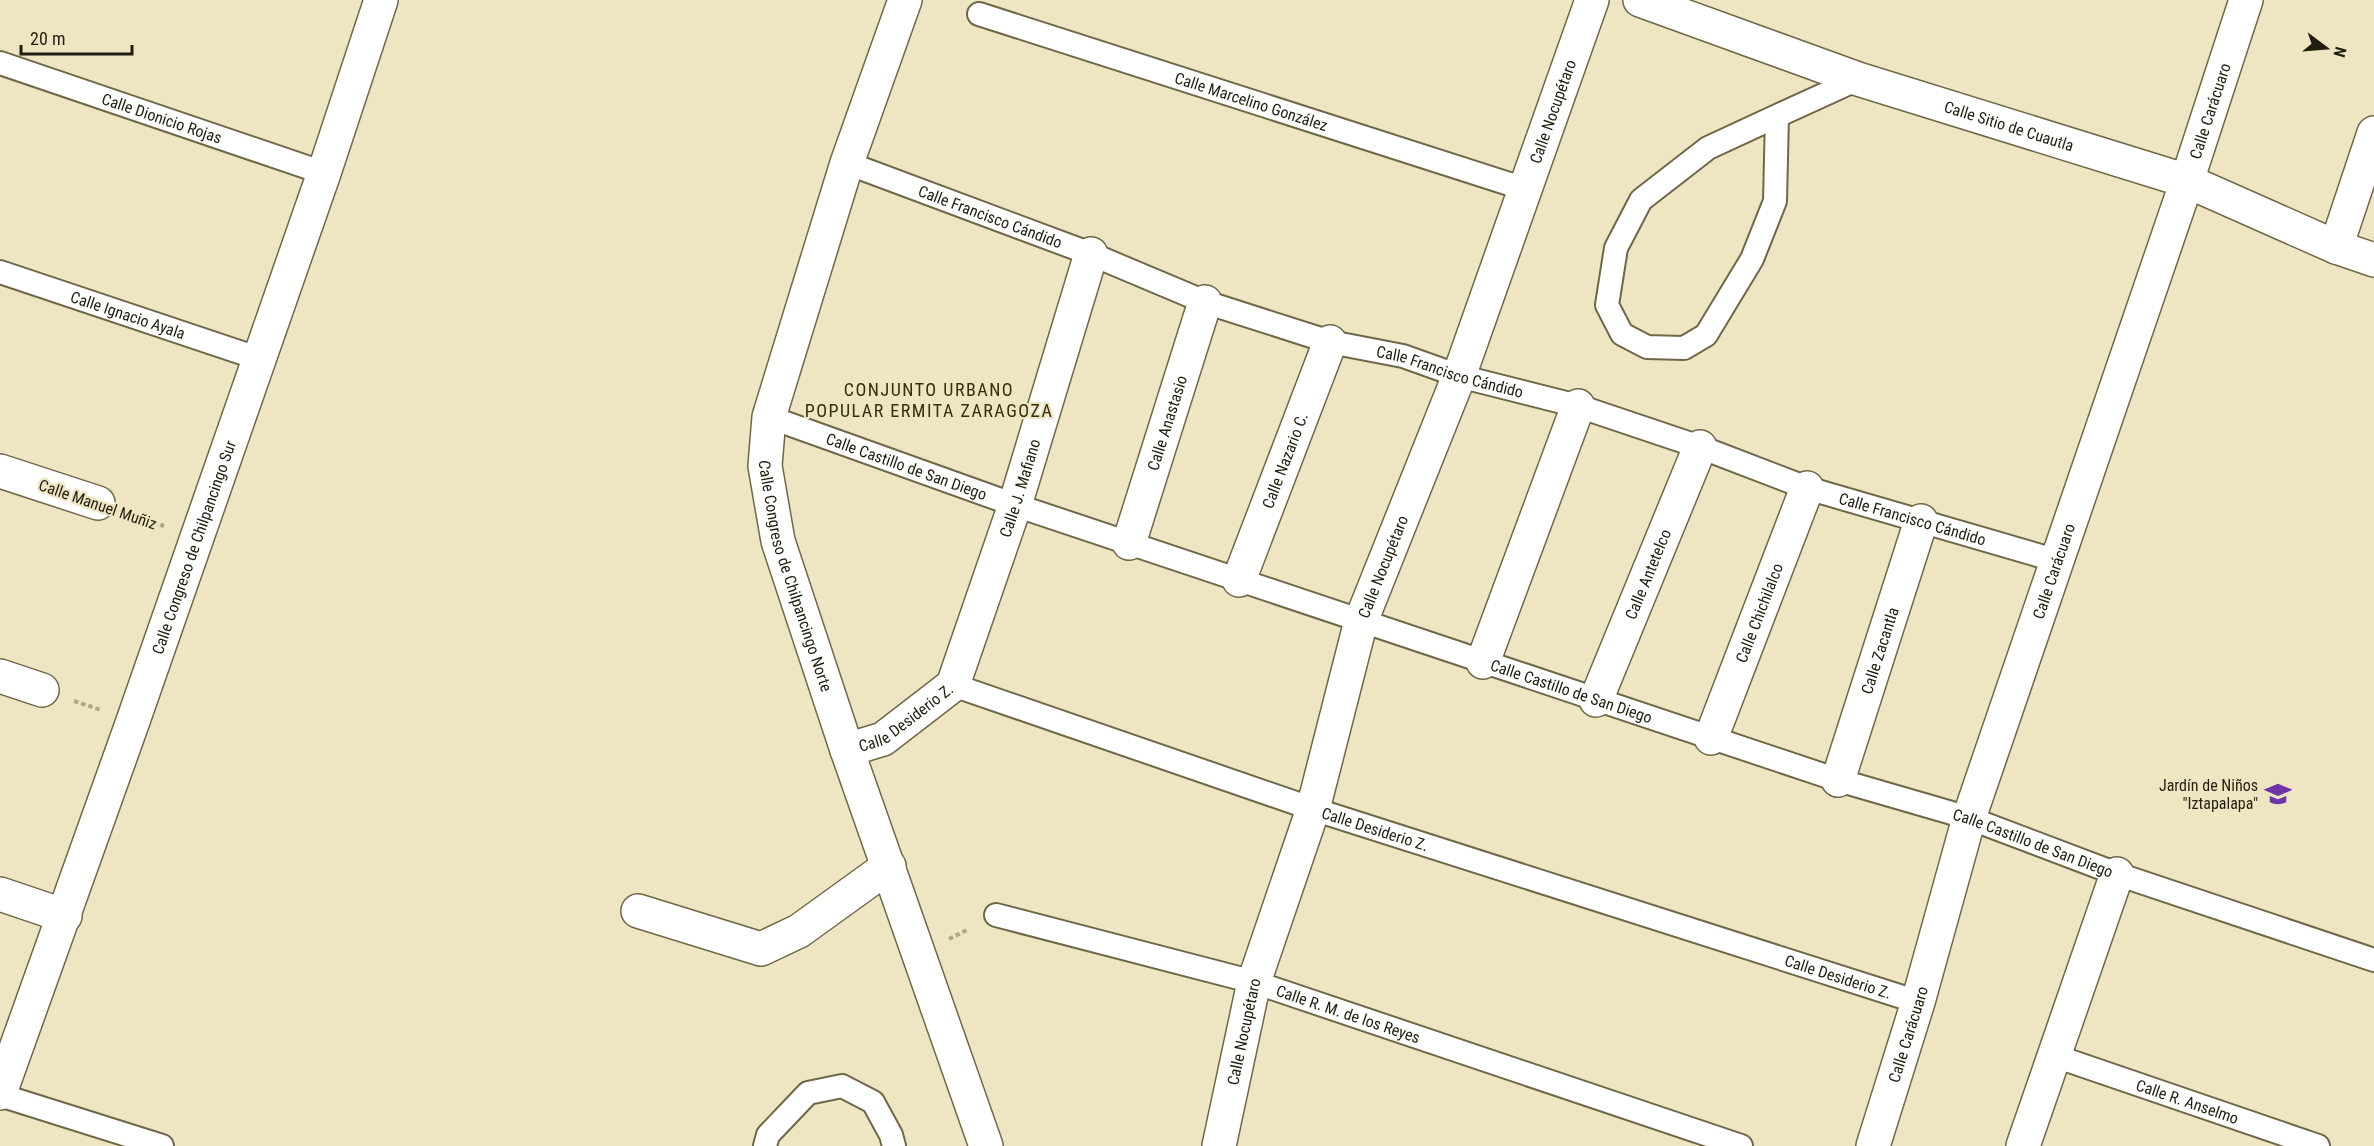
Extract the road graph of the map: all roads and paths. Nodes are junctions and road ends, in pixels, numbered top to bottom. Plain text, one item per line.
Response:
1 (381, 0) edge
2 (905, 0) edge
3 (1592, 0) edge
4 (1640, 0) edge
5 (2246, 0) edge
6 (979, 14) dead end
7 (0, 63) edge
8 (1858, 79) junction
9 (1777, 116) junction
10 (2374, 133) edge
11 (847, 163) junction
12 (324, 173) junction
13 (2187, 181) junction
14 (1525, 189) junction
15 (2336, 247) junction
16 (1091, 254) junction
17 (2374, 260) edge
18 (0, 272) edge
19 (1205, 302) junction
20 (1330, 342) junction
21 (257, 358) junction
22 (1459, 376) junction
23 (1578, 406) junction
24 (769, 417) junction
25 (1700, 447) junction
26 (0, 471) edge
27 (1807, 488) junction
28 (98, 503) joint
29 (1015, 505) junction
30 (1921, 521) junction
31 (196, 537) junction
32 (1129, 543) junction
33 (2058, 561) junction
34 (1239, 580) junction
35 (1361, 621) junction
36 (1483, 662) junction
37 (0, 676) edge
38 (953, 685) junction
39 (42, 690) joint
40 (1596, 699) junction
41 (133, 721) junction
42 (1711, 738) junction
43 (847, 750) junction
44 (1838, 780) junction
45 (1313, 809) junction
46 (1969, 818) junction
47 (889, 866) junction
48 (2117, 874) junction
49 (0, 894) edge
50 (638, 911) dead end
51 (996, 915) joint
52 (65, 916) junction
53 (921, 954) junction
54 (2374, 960) edge
55 (1254, 982) junction
56 (1918, 1002) junction
57 (2055, 1056) junction
58 (0, 1094) edge
59 (162, 1146) edge
60 (765, 1146) edge
61 (894, 1146) edge
62 (986, 1146) edge
63 (1219, 1146) edge
64 (1741, 1146) edge
65 (1873, 1146) edge
66 (2023, 1146) edge
67 (2318, 1146) edge

1 - 12 street, Calle Congreso de Chilpancingo Sur
2 - 11 street, Calle Congreso de Chilpancingo Norte
3 - 14 street, Calle Nocupétaro
4 - 8 street, Calle Sitio de Cuautla
5 - 13 street, Calle Carácuaro
6 - 14 lane, Calle Marcelino González
7 - 12 lane, Calle Dionicio Rojas
8 - 9 lane
8 - 13 street, Calle Sitio de Cuautla
9 - 9 lane
10 - 15 street
11 - 16 lane, Calle Francisco Cándido
11 - 24 street, Calle Congreso de Chilpancingo Norte
12 - 21 street, Calle Congreso de Chilpancingo Sur
13 - 15 street, Calle Sitio de Cuautla
13 - 33 street, Calle Carácuaro
14 - 22 street, Calle Nocupétaro
15 - 17 street, Calle Sitio de Cuautla
16 - 19 lane, Calle Francisco Cándido
16 - 29 street, Calle J. Mafiano
18 - 21 lane, Calle Ignacio Ayala
19 - 20 lane, Calle Francisco Cándido
19 - 32 street, Calle Anastasio
20 - 22 lane, Calle Francisco Cándido
20 - 34 street, Calle Nazario C.
21 - 31 street, Calle Congreso de Chilpancingo Sur
22 - 23 lane, Calle Francisco Cándido
22 - 35 street, Calle Nocupétaro
23 - 25 lane, Calle Francisco Cándido
23 - 36 street
24 - 29 lane, Calle Castillo de San Diego
24 - 43 street, Calle Congreso de Chilpancingo Norte
25 - 27 lane, Calle Francisco Cándido
25 - 40 street, Calle Antetelco
26 - 28 street, Calle Manuel Muñiz
27 - 30 lane, Calle Francisco Cándido
27 - 42 street, Calle Chichilalco
28 - 31 path, Calle Manuel Muñiz
29 - 32 lane, Calle Castillo de San Diego
29 - 38 street, Calle J. Mafiano
30 - 33 lane, Calle Francisco Cándido
30 - 44 street, Calle Zacantla
31 - 41 street, Calle Congreso de Chilpancingo Sur
32 - 34 lane, Calle Castillo de San Diego
33 - 46 street, Calle Carácuaro
34 - 35 lane, Calle Castillo de San Diego
35 - 36 lane, Calle Castillo de San Diego
35 - 45 street, Calle Nocupétaro
36 - 40 lane, Calle Castillo de San Diego
37 - 39 street
38 - 43 street, Calle Desiderio Z.
38 - 45 lane, Calle Desiderio Z.
39 - 41 path
40 - 42 lane, Calle Castillo de San Diego
41 - 52 street, Calle Congreso de Chilpancingo Sur
42 - 44 lane, Calle Castillo de San Diego
43 - 47 street, Calle Congreso de Chilpancingo Norte
44 - 46 lane, Calle Castillo de San Diego
45 - 55 street, Calle Nocupétaro
45 - 56 lane, Calle Desiderio Z.
46 - 48 lane, Calle Castillo de San Diego
46 - 56 street, Calle Carácuaro
47 - 50 street
47 - 53 street, Calle Congreso de Chilpancingo Norte
48 - 54 lane, Calle Castillo de San Diego
48 - 57 street
49 - 52 street
51 - 53 path
51 - 55 lane, Calle R. M. de los Reyes
52 - 58 street, Calle Congreso de Chilpancingo Sur
53 - 62 street, Calle Congreso de Chilpancingo Norte
55 - 63 street, Calle Nocupétaro
55 - 64 lane, Calle R. M. de los Reyes
56 - 65 street, Calle Carácuaro
57 - 66 street
57 - 67 lane, Calle R. Anselmo
58 - 59 lane
60 - 61 lane

